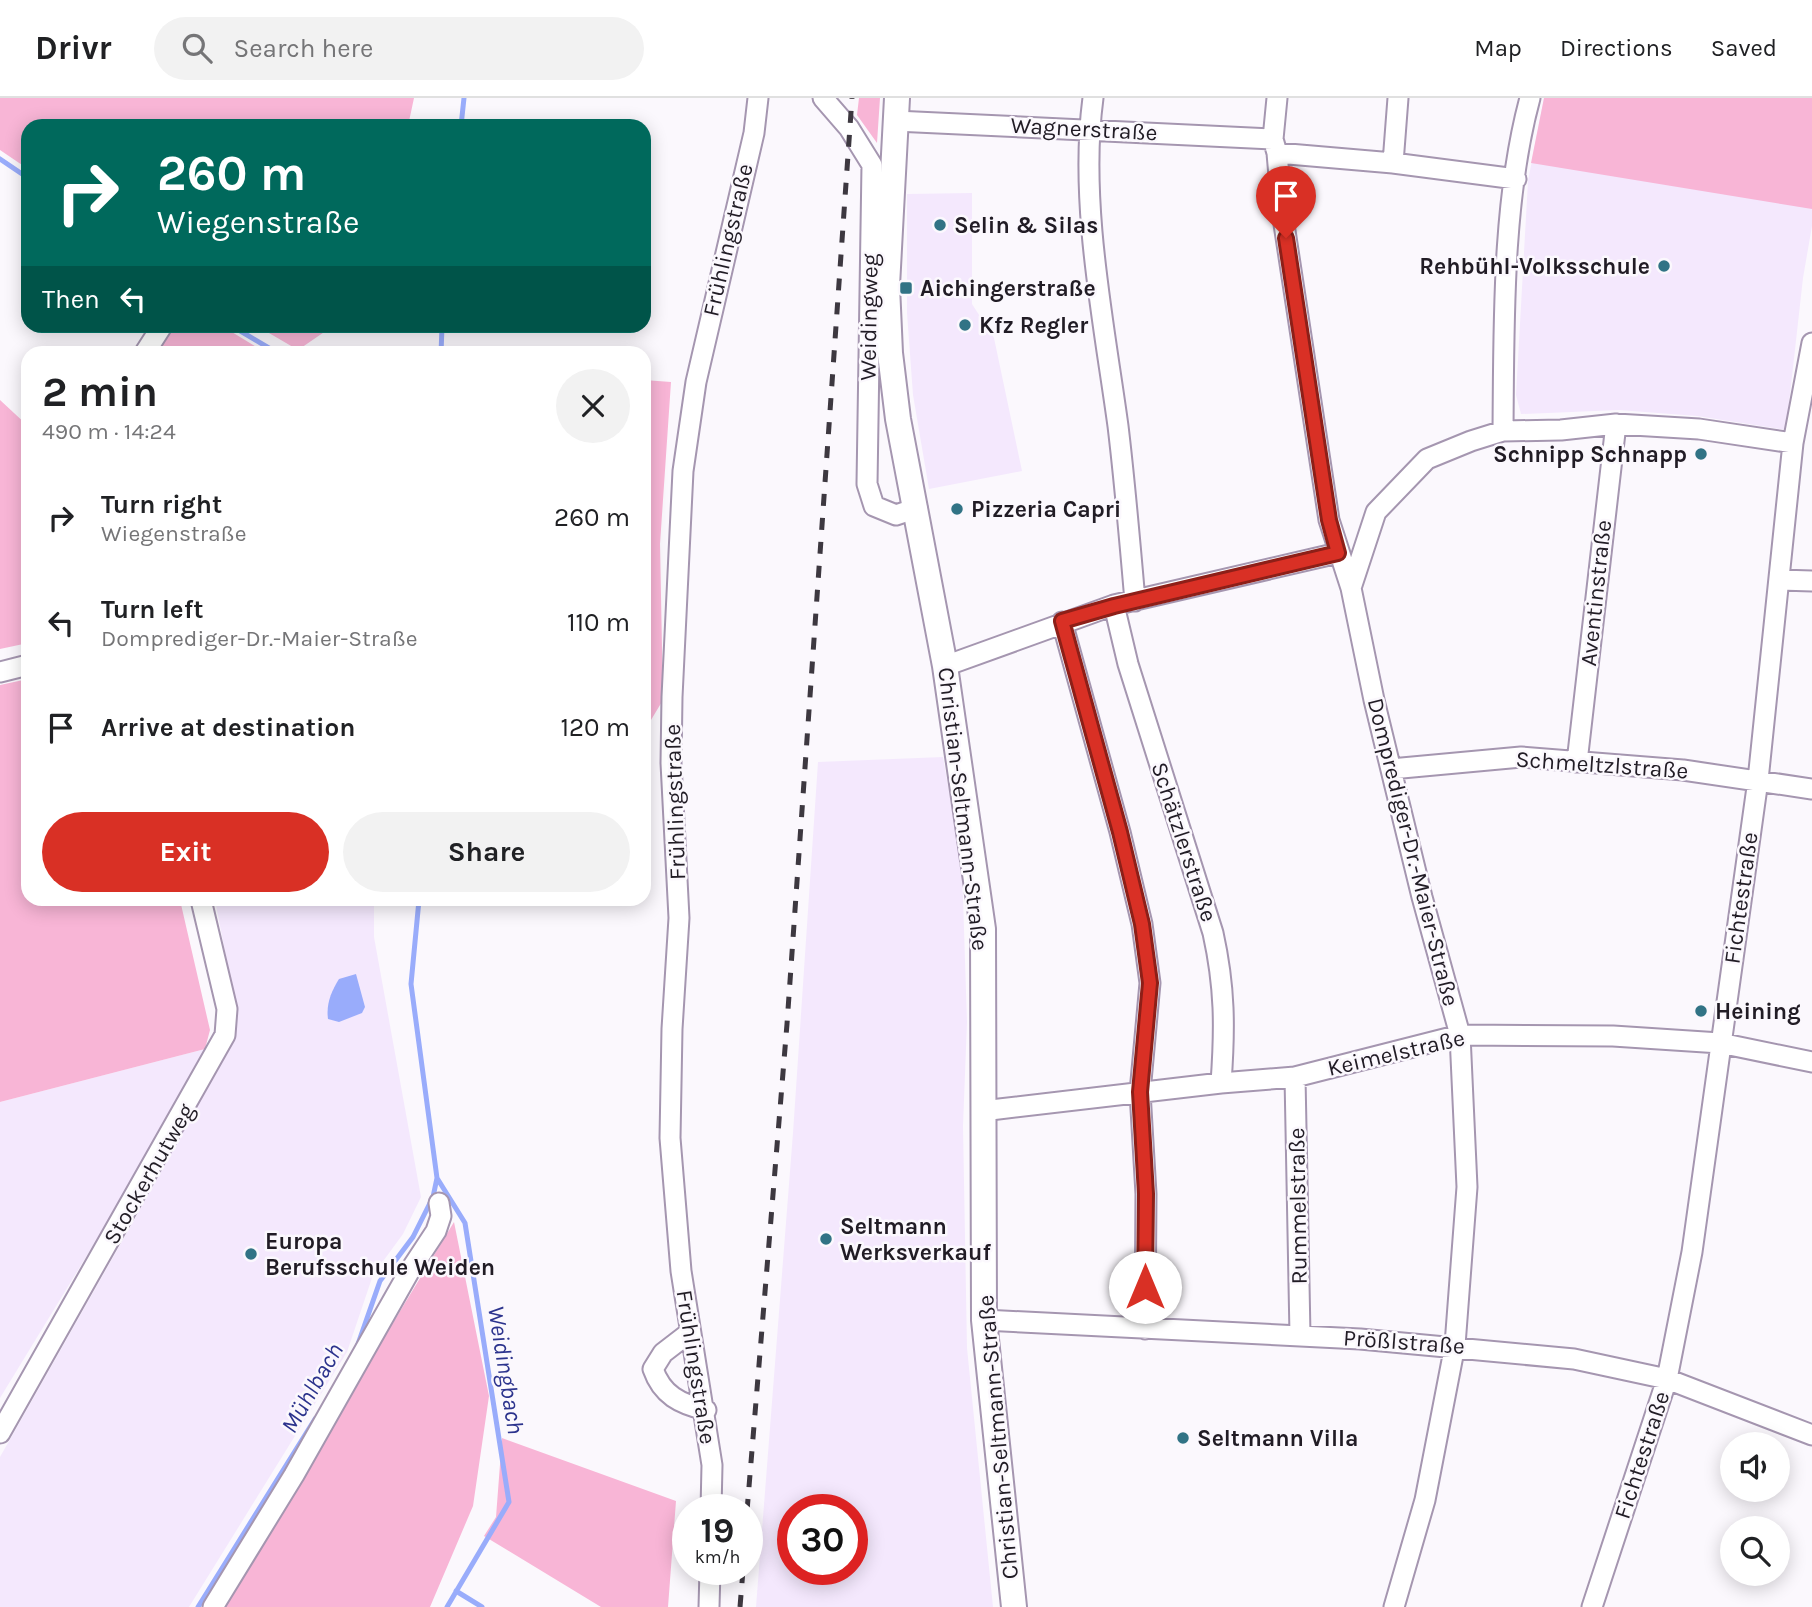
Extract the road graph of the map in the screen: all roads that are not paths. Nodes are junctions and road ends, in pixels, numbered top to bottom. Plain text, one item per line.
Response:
1 (758, 98) edge
2 (823, 98) edge
3 (1093, 98) edge
4 (1277, 98) edge
5 (1398, 98) edge
6 (1530, 98) edge
7 (896, 109) edge
8 (1089, 128) junction
9 (1275, 146) junction
10 (1393, 163) junction
11 (1516, 178) junction
12 (1812, 343) edge
13 (1616, 424) junction
14 (1503, 431) junction
15 (1793, 443) junction
16 (916, 508) junction
17 (1338, 553) junction
18 (1780, 580) junction
19 (1812, 581) edge
20 (1351, 588) junction
21 (1135, 601) junction
22 (1114, 606) junction
23 (1062, 621) junction
24 (945, 666) junction
25 (21, 667) edge
26 (0, 672) edge
27 (1577, 762) junction
28 (1391, 769) junction
29 (1758, 780) junction
30 (1812, 789) edge
31 (202, 906) edge
32 (1460, 1035) junction
33 (1720, 1043) junction
34 (1812, 1062) edge
35 (1295, 1077) junction
36 (1221, 1083) junction
37 (1140, 1092) junction
38 (982, 1111) junction
39 (439, 1203) dead end
40 (984, 1320) junction
41 (1145, 1329) junction
42 (689, 1333) junction
43 (1300, 1335) junction
44 (1455, 1345) junction
45 (1667, 1379) junction
46 (706, 1410) junction
47 (0, 1433) edge
48 (1812, 1435) edge
49 (711, 1494) edge
50 (710, 1585) edge
51 (213, 1607) edge
52 (709, 1607) edge
53 (1014, 1607) edge
54 (1394, 1607) edge
55 (1591, 1607) edge

1 - 42 street, Frühlingstraße
2 - 16 street, Weidingweg
3 - 8 street
4 - 9 street, Domprediger-Dr.-Maier-Straße
5 - 10 street
6 - 11 street
7 - 8 street, Wagnerstraße
7 - 16 main road, Christian-Seltmann-Straße
8 - 9 street, Wagnerstraße
8 - 21 street
9 - 10 street, Wagnerstraße
9 - 17 street, Domprediger-Dr.-Maier-Straße
10 - 11 street, Wagnerstraße
11 - 14 street
12 - 15 street, Fichtestraße
13 - 14 street
13 - 15 street
13 - 27 street, Aventinstraße
14 - 20 street
15 - 18 street, Fichtestraße
16 - 24 main road, Christian-Seltmann-Straße
17 - 20 street, Domprediger-Dr.-Maier-Straße
17 - 21 street
18 - 19 street
18 - 29 street, Fichtestraße
20 - 28 street, Domprediger-Dr.-Maier-Straße
21 - 22 street
22 - 23 street
22 - 36 street, Schätzlerstraße
23 - 24 street
23 - 37 street
24 - 38 main road, Christian-Seltmann-Straße
25 - 26 street
27 - 28 street, Schmeltzlstraße
27 - 29 street, Schmeltzlstraße
28 - 32 street, Domprediger-Dr.-Maier-Straße
29 - 30 street, Schmeltzlstraße
29 - 33 street, Fichtestraße
31 - 47 street, Stockerhutweg
32 - 33 street, Keimelstraße
32 - 35 street, Keimelstraße
32 - 44 street, Domprediger-Dr.-Maier-Straße
33 - 34 street, Keimelstraße
33 - 45 street, Fichtestraße
35 - 36 street, Keimelstraße
35 - 43 street, Rummelstraße
36 - 37 street, Keimelstraße
37 - 38 street, Keimelstraße
37 - 41 street
38 - 40 main road, Christian-Seltmann-Straße
39 - 51 street
40 - 41 street, Prößlstraße
40 - 53 main road, Christian-Seltmann-Straße
41 - 43 street, Prößlstraße
42 - 46 street, Frühlingstraße
42 - 46 street
43 - 44 street, Prößlstraße
44 - 45 street, Prößlstraße
44 - 54 street, Domprediger-Dr.-Maier-Straße
45 - 48 street, Prößlstraße
45 - 55 street, Fichtestraße
46 - 49 street, Frühlingstraße
50 - 52 street

